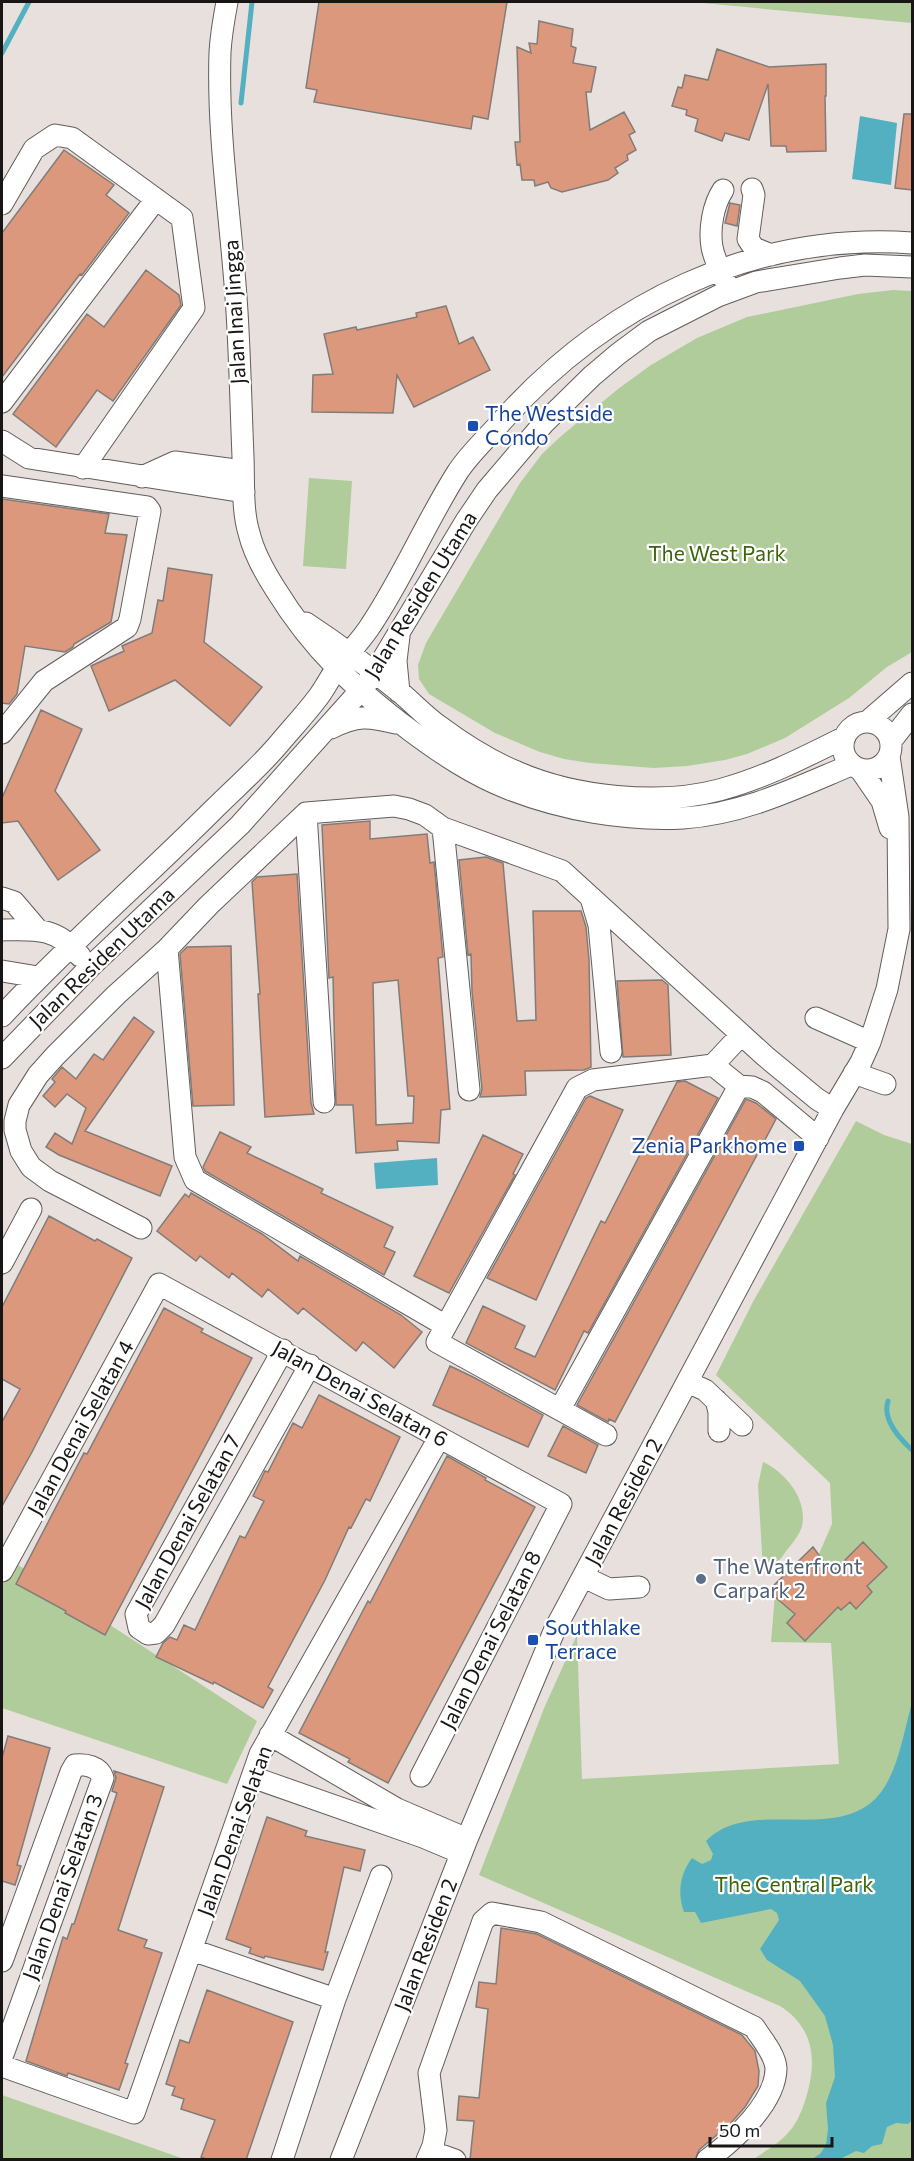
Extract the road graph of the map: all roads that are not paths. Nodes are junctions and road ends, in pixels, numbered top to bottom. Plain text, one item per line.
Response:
1 (226, 2) edge
2 (752, 189) dead end
3 (723, 190) dead end
4 (156, 199) junction
5 (2, 204) edge
6 (912, 243) edge
7 (771, 255) junction
8 (912, 267) edge
9 (720, 270) junction
10 (729, 292) junction
11 (2, 402) edge
12 (2, 441) edge
13 (83, 468) junction
14 (244, 481) junction
15 (2, 486) edge
16 (370, 627) junction
17 (400, 630) junction
18 (312, 633) junction
19 (350, 653) junction
20 (336, 669) junction
21 (374, 674) junction
22 (912, 683) edge
23 (360, 691) junction
24 (399, 692) junction
25 (320, 695) junction
26 (912, 714) edge
27 (867, 722) junction
28 (402, 724) junction
29 (325, 731) junction
30 (2, 733) edge
31 (845, 737) junction
32 (890, 748) junction
33 (856, 767) junction
34 (306, 813) junction
35 (443, 828) junction
36 (898, 851) junction
37 (590, 897) junction
38 (2, 898) edge
39 (37, 929) junction
40 (2, 930) edge
41 (72, 946) junction
42 (167, 949) junction
43 (89, 968) junction
44 (2, 971) edge
45 (38, 977) junction
46 (2, 1016) edge
47 (822, 1021) dead end
48 (741, 1035) junction
49 (870, 1042) junction
50 (611, 1052) dead end
51 (2, 1058) edge
52 (713, 1065) junction
53 (854, 1073) junction
54 (885, 1084) dead end
55 (739, 1086) junction
56 (469, 1090) dead end
57 (324, 1102) dead end
58 (833, 1109) junction
59 (818, 1138) junction
60 (31, 1209) dead end
61 (141, 1228) dead end
62 (2, 1263) edge
63 (159, 1284) joint
64 (446, 1326) junction
65 (283, 1350) junction
66 (310, 1365) junction
67 (687, 1382) junction
68 (716, 1400) junction
69 (560, 1409) junction
70 (742, 1425) dead end
71 (719, 1431) dead end
72 (606, 1435) dead end
73 (439, 1438) junction
74 (561, 1504) joint
75 (2, 1571) edge
76 (584, 1577) junction
77 (639, 1587) dead end
78 (270, 1735) junction
79 (421, 1776) dead end
80 (252, 1777) junction
81 (464, 1846) junction
82 (381, 1876) dead end
83 (192, 1950) junction
84 (2, 1961) edge
85 (335, 1999) junction
86 (2, 2057) edge
87 (2, 2066) edge
88 (427, 2159) edge
89 (282, 2160) edge
90 (341, 2160) edge
91 (455, 2160) edge
92 (707, 2160) edge

1 - 14 street, Jalan Inai Jingga
2 - 7 street
3 - 9 street
4 - 5 street
4 - 11 street
4 - 13 street
6 - 7 street, Jalan Residen Utama
7 - 9 street, Jalan Residen Utama
8 - 10 street, Jalan Residen Utama
9 - 10 street
9 - 16 street, Jalan Residen Utama
10 - 17 street, Jalan Residen Utama
12 - 13 street
13 - 14 street
14 - 18 street, Jalan Inai Jingga
15 - 30 street
16 - 18 street
16 - 19 street, Jalan Residen Utama
17 - 21 street, Jalan Residen Utama
17 - 24 street
18 - 19 street, Jalan Inai Jingga
18 - 20 street, Jalan Inai Jingga
18 - 25 street
19 - 20 street, Jalan Residen Utama
19 - 21 street, Jalan Inai Jingga
20 - 23 street, Jalan Inai Jingga
20 - 25 street, Jalan Residen Utama
21 - 23 street, Jalan Residen Utama
21 - 24 street, Jalan Inai Jingga
22 - 27 street
23 - 28 street, Jalan Inai Jingga
23 - 29 street, Jalan Residen Utama
24 - 31 street, Jalan Inai Jingga
25 - 41 street, Jalan Residen Utama
26 - 32 street
27 - 31 street
27 - 32 street
28 - 29 street
28 - 33 street, Jalan Inai Jingga
29 - 43 street, Jalan Residen Utama
31 - 33 street
32 - 33 street
32 - 36 street, Jalan Residen 2
33 - 36 street, Jalan Residen 2
34 - 35 street
34 - 42 street
34 - 57 street
35 - 37 street
35 - 56 street
36 - 49 street, Jalan Residen 2
37 - 48 street
37 - 50 street
38 - 39 street
39 - 40 street
39 - 41 street
41 - 43 street
41 - 45 street, Jalan Residen Utama
42 - 61 street
42 - 64 street
43 - 51 street, Jalan Residen Utama
44 - 45 street
45 - 46 street, Jalan Residen Utama
47 - 49 street
48 - 52 street
48 - 58 street
49 - 53 street, Jalan Residen 2
52 - 55 street
52 - 64 street
53 - 54 street
53 - 58 street, Jalan Residen 2
55 - 59 street
55 - 69 street
58 - 59 street, Jalan Residen 2
59 - 67 street, Jalan Residen 2
60 - 62 street
63 - 65 street, Jalan Denai Selatan 6
63 - 75 street, Jalan Denai Selatan 4
64 - 69 street
65 - 66 street, Jalan Denai Selatan 6
65 - 66 street, Jalan Denai Selatan 7
66 - 73 street, Jalan Denai Selatan 6
67 - 68 street
67 - 76 street, Jalan Residen 2
68 - 70 street
68 - 71 street
69 - 72 street
73 - 74 street, Jalan Denai Selatan 6
73 - 78 street, Jalan Denai Selatan
74 - 79 street, Jalan Denai Selatan 8
76 - 77 street
76 - 81 street, Jalan Residen 2
78 - 80 street, Jalan Denai Selatan
78 - 81 street
80 - 81 street
80 - 83 street, Jalan Denai Selatan
81 - 90 street, Jalan Residen 2
82 - 85 street
83 - 85 street
83 - 87 street, Jalan Denai Selatan
84 - 86 street, Jalan Denai Selatan 3
85 - 89 street
88 - 91 street
88 - 92 street

